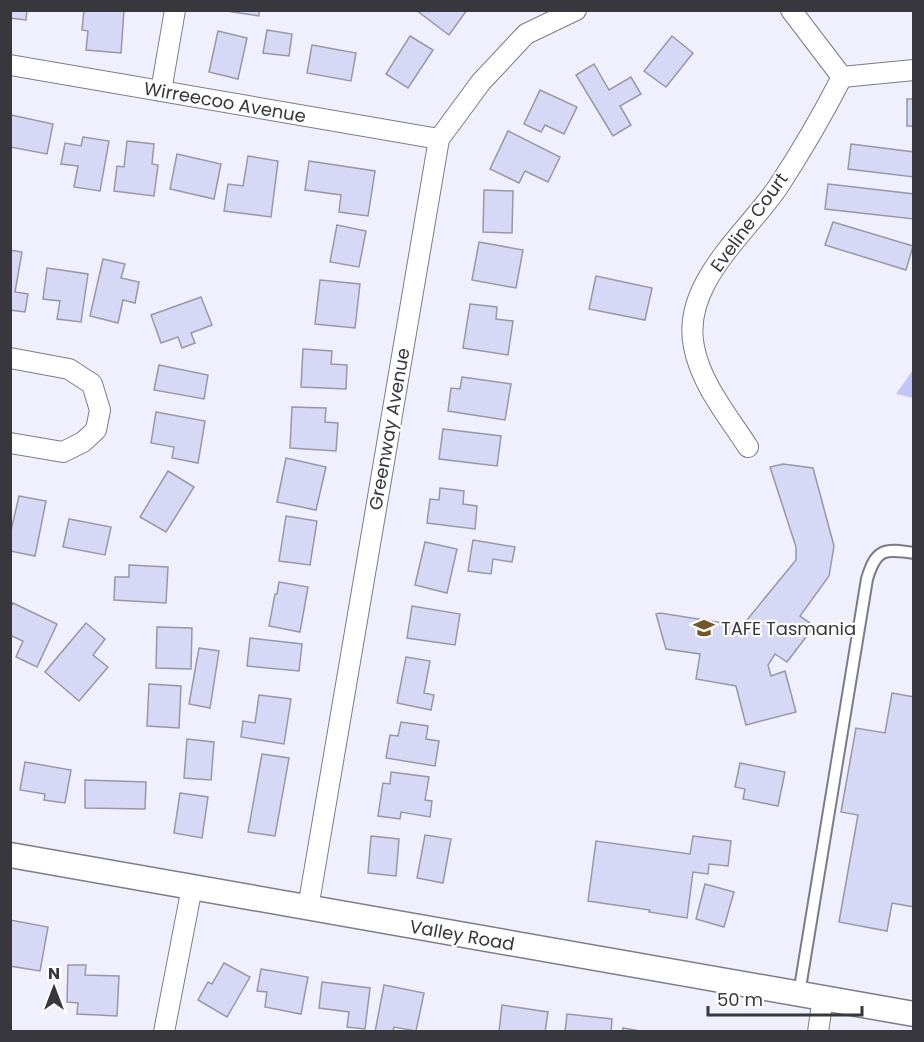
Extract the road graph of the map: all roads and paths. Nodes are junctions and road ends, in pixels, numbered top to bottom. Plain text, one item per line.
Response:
1 (175, 10) edge
2 (576, 10) edge
3 (791, 10) edge
4 (10, 65) edge
5 (914, 70) edge
6 (842, 77) junction
7 (161, 91) junction
8 (439, 139) junction
9 (10, 358) edge
10 (10, 443) edge
11 (748, 447) dead end
12 (914, 553) edge
13 (10, 855) edge
14 (192, 887) junction
15 (308, 908) junction
16 (799, 994) junction
17 (823, 998) junction
18 (914, 1014) edge
19 (164, 1032) edge
20 (818, 1032) edge

1 - 7 street
2 - 8 street, Greenway Avenue
3 - 6 street
4 - 7 street, Wirreecoo Avenue
5 - 6 street
6 - 11 street, Eveline Court
7 - 8 street, Wirreecoo Avenue
8 - 15 street, Greenway Avenue
9 - 10 street
12 - 16 lane
13 - 14 street, Valley Road
14 - 15 street, Valley Road
14 - 19 street
15 - 16 street, Valley Road
16 - 17 street, Valley Road
17 - 18 street, Valley Road
17 - 20 street

